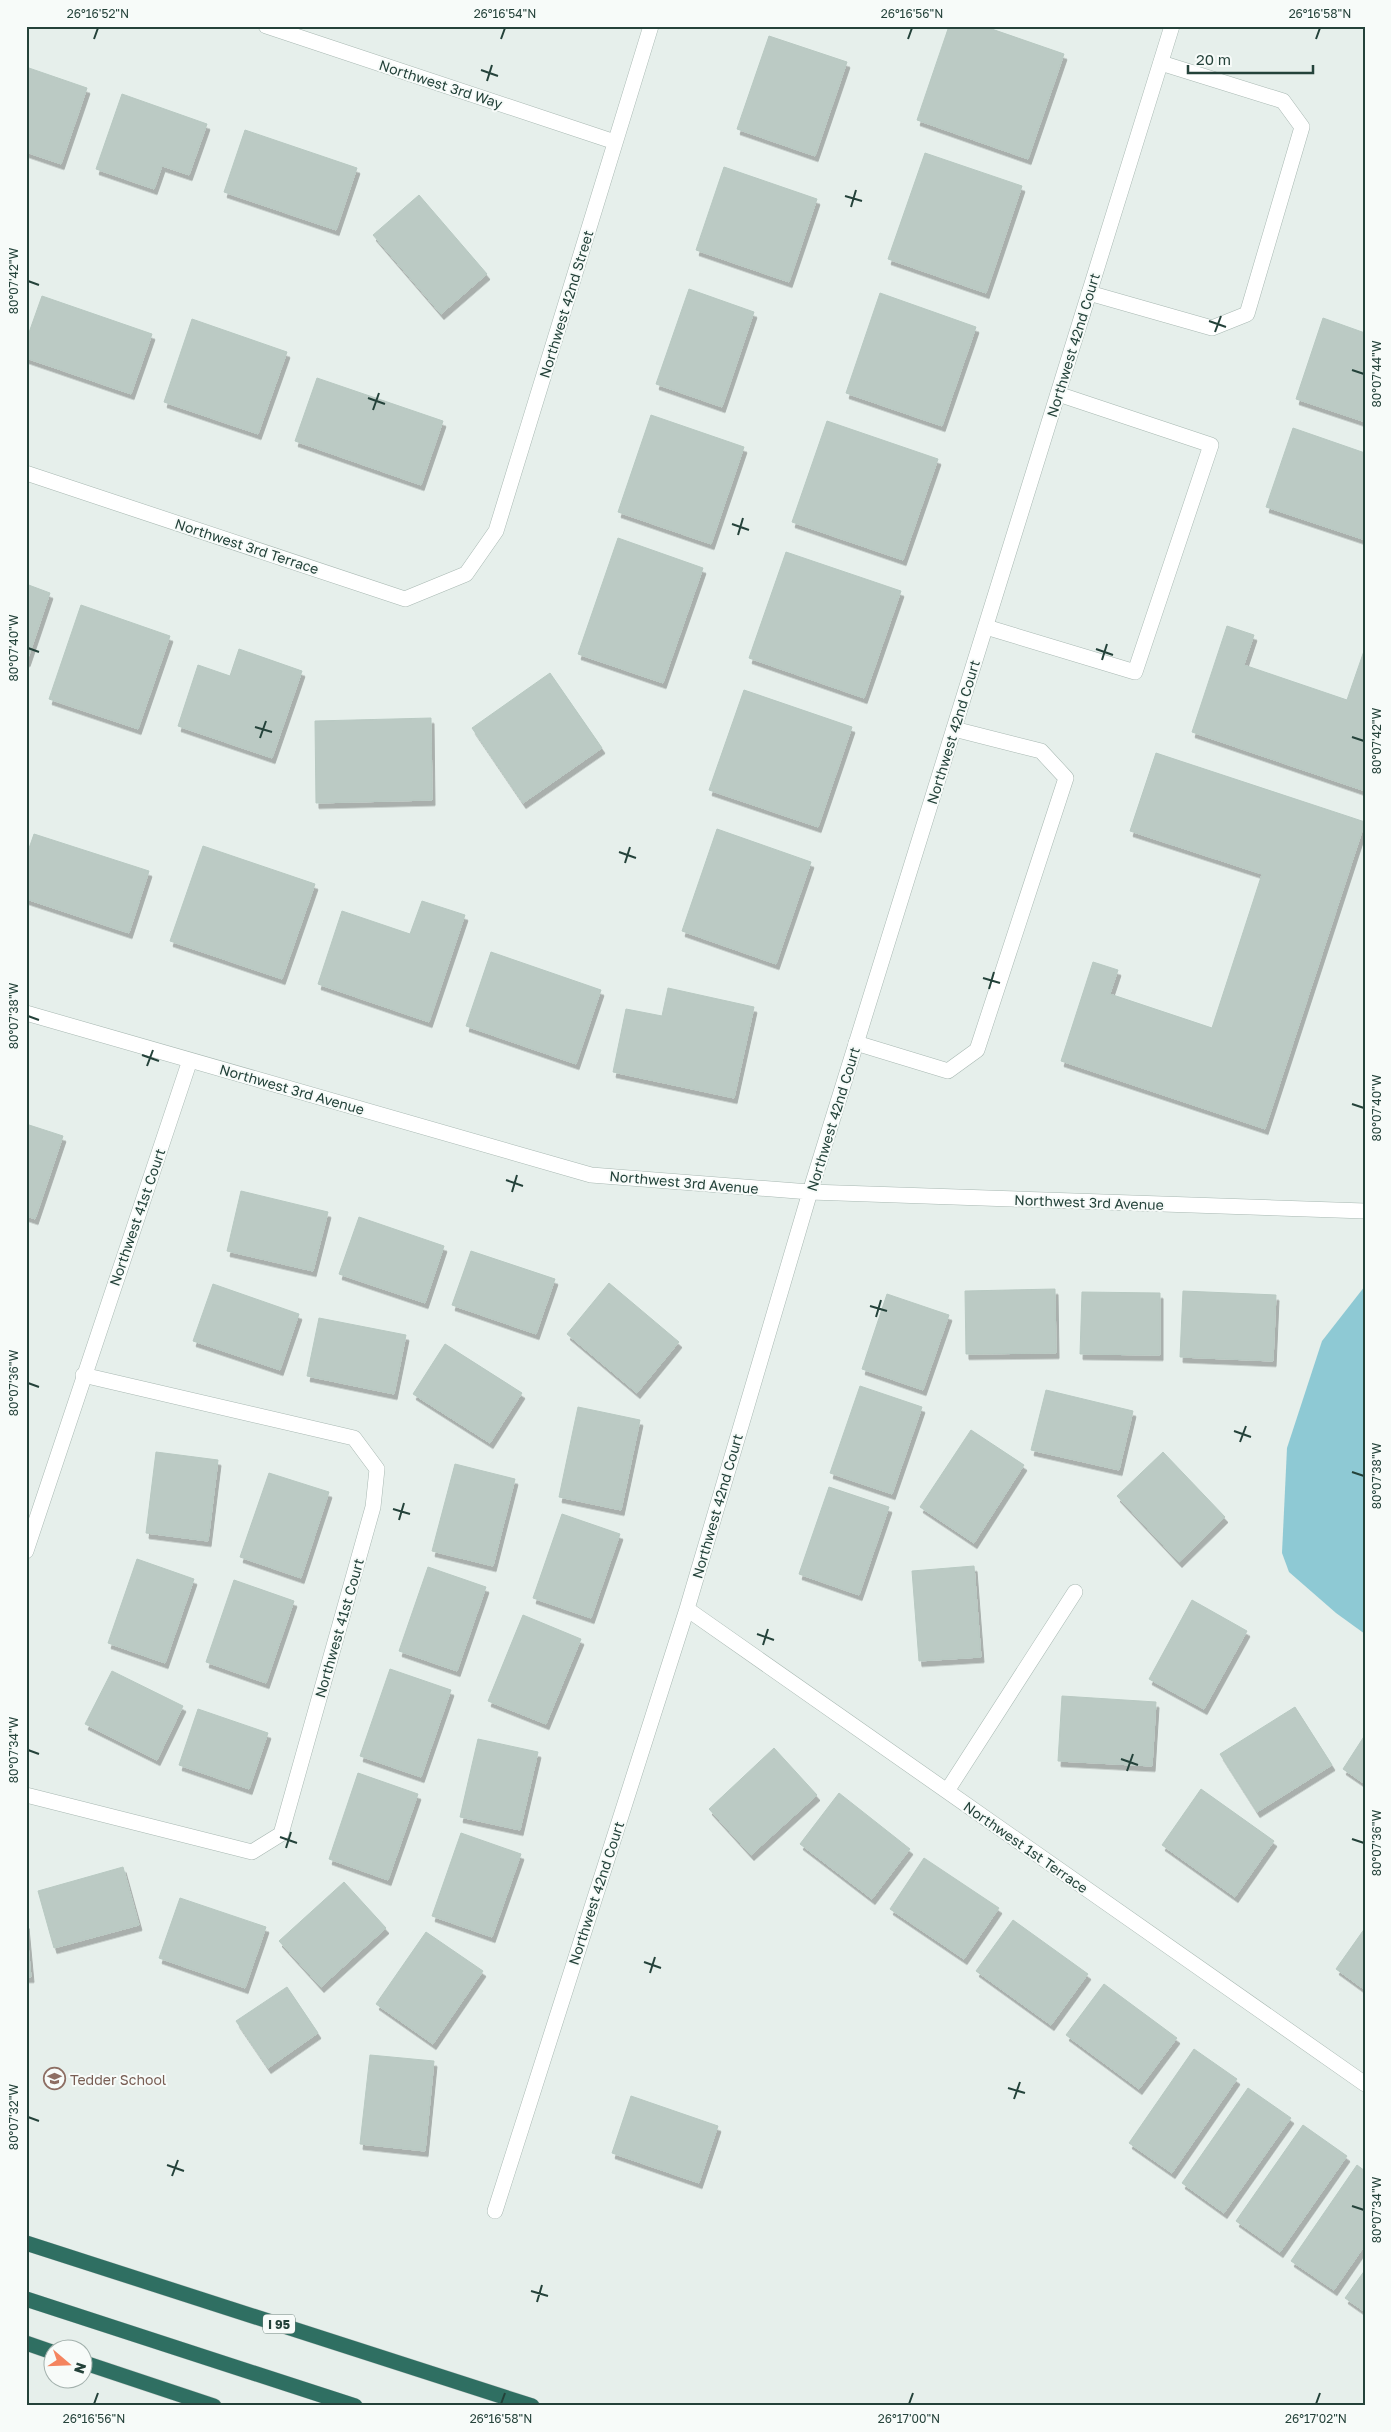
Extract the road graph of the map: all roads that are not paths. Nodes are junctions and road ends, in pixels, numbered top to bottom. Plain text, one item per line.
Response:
1 (266, 26) edge
2 (651, 26) edge
3 (1172, 26) edge
4 (1161, 63) junction
5 (615, 142) junction
6 (1089, 293) junction
7 (1058, 394) junction
8 (26, 473) edge
9 (466, 574) joint
10 (986, 627) junction
11 (954, 729) junction
12 (26, 1013) edge
13 (856, 1043) junction
14 (190, 1060) junction
15 (810, 1192) junction
16 (1365, 1211) edge
17 (83, 1375) junction
18 (26, 1551) edge
19 (1074, 1592) dead end
20 (687, 1609) junction
21 (947, 1791) junction
22 (26, 1795) edge
23 (1365, 2084) edge
24 (495, 2211) dead end
25 (26, 2244) edge
26 (26, 2299) edge
27 (26, 2343) edge
28 (42, 2349) edge
29 (92, 2365) edge
30 (214, 2406) edge
31 (355, 2406) edge
32 (532, 2406) edge

1 - 5 street, Northwest 3rd Way
2 - 5 street, Northwest 42nd Street
3 - 4 street, Northwest 42nd Court
4 - 6 street, Northwest 42nd Court
4 - 6 street
5 - 9 street, Northwest 42nd Street
6 - 7 street, Northwest 42nd Court
7 - 10 street, Northwest 42nd Court
7 - 10 street
8 - 9 street, Northwest 3rd Terrace
10 - 11 street, Northwest 42nd Court
11 - 13 street, Northwest 42nd Court
11 - 13 street
12 - 14 street, Northwest 3rd Avenue
13 - 15 street, Northwest 42nd Court
14 - 15 street, Northwest 3rd Avenue
14 - 17 street, Northwest 41st Court
15 - 16 street, Northwest 3rd Avenue
15 - 20 street, Northwest 42nd Court
17 - 18 street, Northwest 41st Court
17 - 22 street, Northwest 41st Court
19 - 21 street
20 - 21 street, Northwest 1st Terrace
20 - 24 street, Northwest 42nd Court
21 - 23 street, Northwest 1st Terrace
25 - 32 highway, I 95
26 - 31 highway
27 - 28 highway
29 - 30 highway

